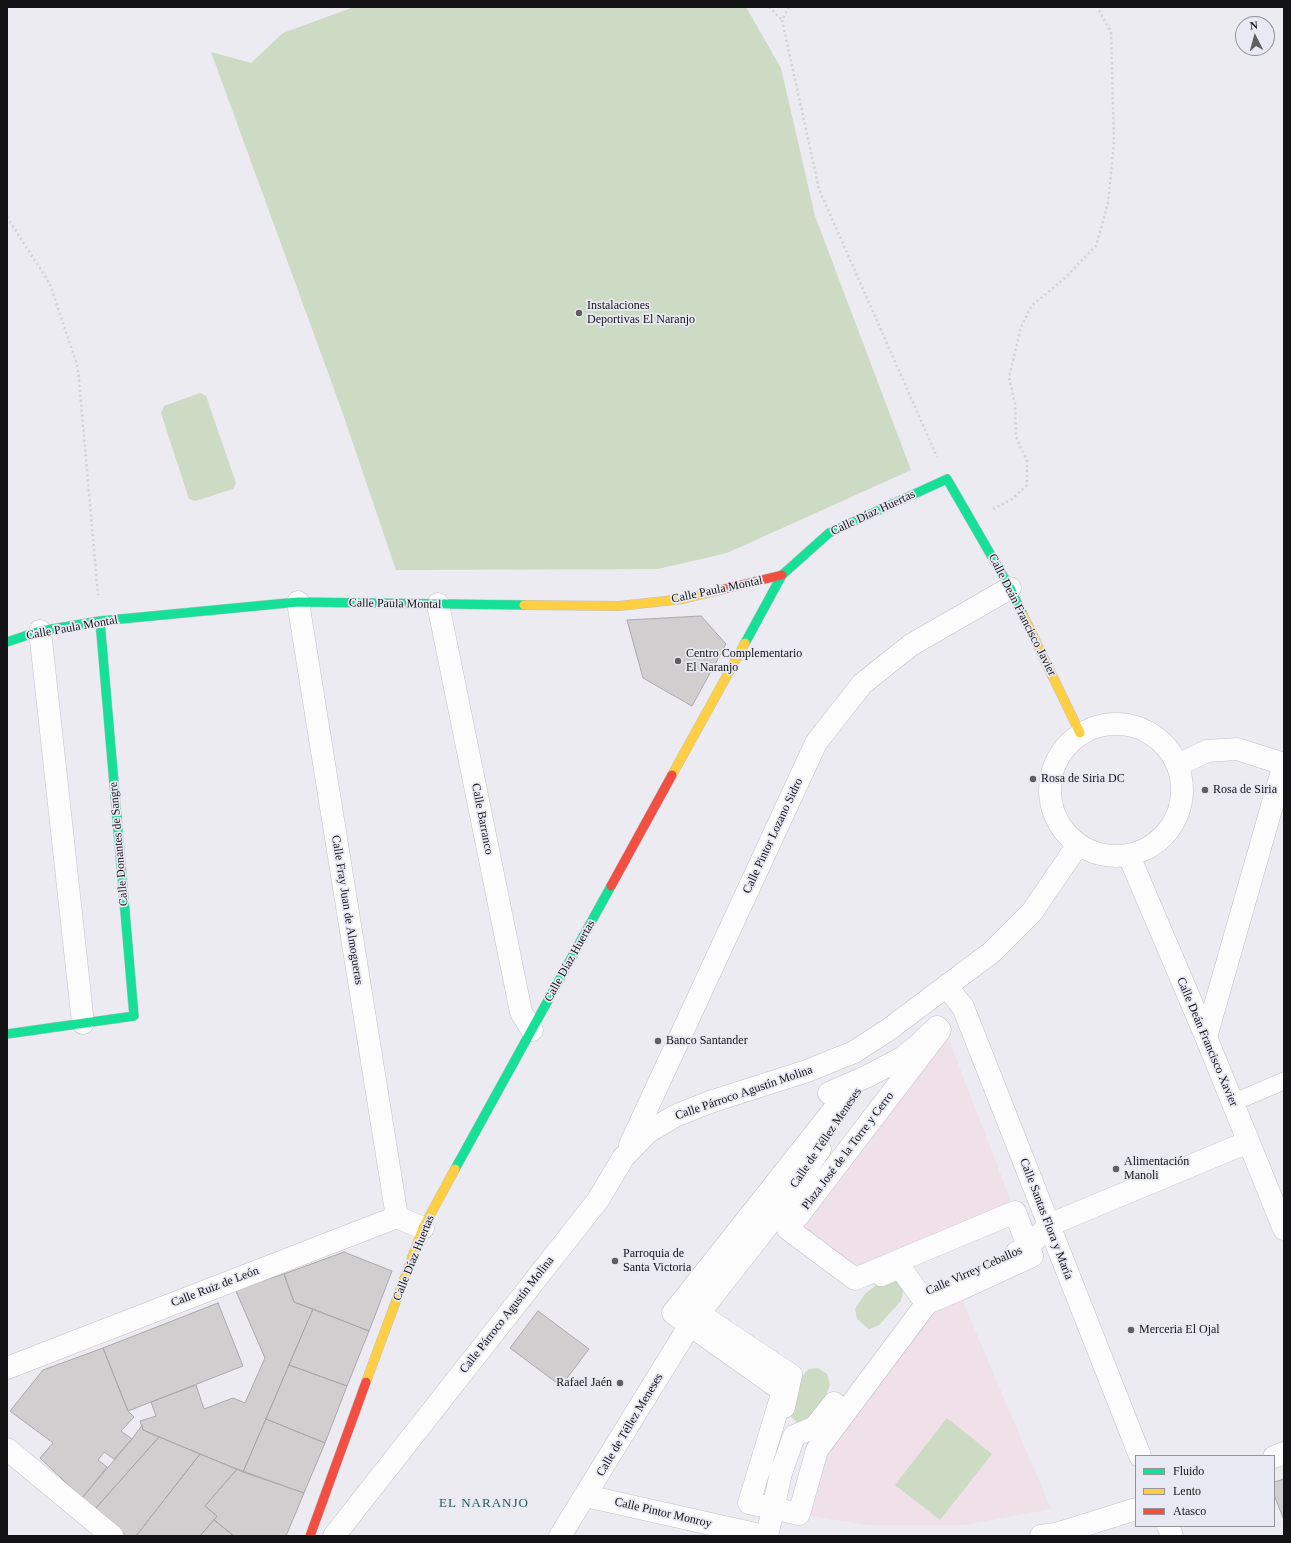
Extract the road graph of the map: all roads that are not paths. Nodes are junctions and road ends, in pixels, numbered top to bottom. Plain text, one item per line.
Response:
1 (947, 479) joint
2 (782, 575) junction
3 (1010, 588) junction
4 (298, 602) junction
5 (438, 604) junction
6 (100, 621) junction
7 (40, 631) junction
8 (7, 642) edge
9 (1080, 733) junction
10 (1284, 764) edge
11 (1178, 765) junction
12 (1078, 846) junction
13 (1129, 856) junction
14 (946, 986) junction
15 (83, 1023) junction
16 (532, 1030) junction
17 (7, 1034) edge
18 (1206, 1037) junction
19 (854, 1052) junction
20 (868, 1076) junction
21 (1284, 1081) edge
22 (1232, 1103) junction
23 (1248, 1142) junction
24 (624, 1158) junction
25 (396, 1217) junction
26 (769, 1224) junction
27 (1049, 1225) junction
28 (423, 1228) junction
29 (1284, 1229) edge
30 (1028, 1247) junction
31 (920, 1295) junction
32 (695, 1319) junction
33 (7, 1368) edge
34 (794, 1436) junction
35 (8, 1452) edge
36 (1140, 1455) edge
37 (586, 1496) junction
38 (774, 1509) junction
39 (1135, 1509) edge
40 (112, 1536) edge
41 (310, 1536) edge
42 (334, 1536) edge
43 (560, 1536) edge
44 (764, 1536) edge
45 (767, 1536) edge
46 (1041, 1536) edge

1 - 2 street, Calle Díaz Huertas
1 - 3 street, Calle Deán Francisco Javier
2 - 5 street, Calle Paula Montal
2 - 16 street, Calle Díaz Huertas
3 - 9 street, Calle Deán Francisco Javier
3 - 24 street, Calle Pintor Lozano Sidro
4 - 5 street, Calle Paula Montal
4 - 6 street, Calle Paula Montal
4 - 25 street, Calle Fray Juan de Almogueras
5 - 16 street, Calle Barranco
6 - 7 street, Calle Paula Montal
6 - 15 street, Calle Donantes de Sangre
7 - 8 street, Calle Paula Montal
7 - 15 street
9 - 11 street
9 - 12 street
10 - 11 street
10 - 18 street
11 - 13 street
12 - 13 street
12 - 14 street, Calle Párroco Agustín Molina
13 - 18 street, Calle Deán Francisco Xavier
14 - 19 street, Calle Párroco Agustín Molina
14 - 27 street, Calle Santas Flora y María
15 - 17 street, Calle Donantes de Sangre
16 - 28 street, Calle Díaz Huertas
18 - 22 street, Calle Deán Francisco Xavier
19 - 20 street, Calle de Téllez Meneses
19 - 24 street, Calle Párroco Agustín Molina
20 - 26 street, Calle de Téllez Meneses
20 - 30 street, Plaza José de la Torre y Cerro
20 - 32 street, Plaza José de la Torre y Cerro
21 - 22 lane
22 - 23 street, Calle Deán Francisco Xavier
23 - 27 street, Calle Virrey Ceballos
23 - 29 street, Calle Deán Francisco Xavier
24 - 42 street, Calle Párroco Agustín Molina
25 - 28 street
25 - 33 street, Calle Ruiz de León
26 - 31 street
26 - 32 street, Calle de Téllez Meneses
27 - 30 street, Calle Virrey Ceballos
27 - 36 street, Calle Santas Flora y María
28 - 41 street, Calle Díaz Huertas
30 - 31 street, Calle Virrey Ceballos
30 - 38 street, Plaza José de la Torre y Cerro
31 - 34 street, Calle Virrey Ceballos
32 - 34 street
32 - 37 street, Calle de Téllez Meneses
32 - 38 street, Plaza José de la Torre y Cerro
34 - 38 street
35 - 40 street
37 - 43 street, Calle de Téllez Meneses
37 - 44 street, Calle Pintor Monroy
38 - 45 street
39 - 46 street

